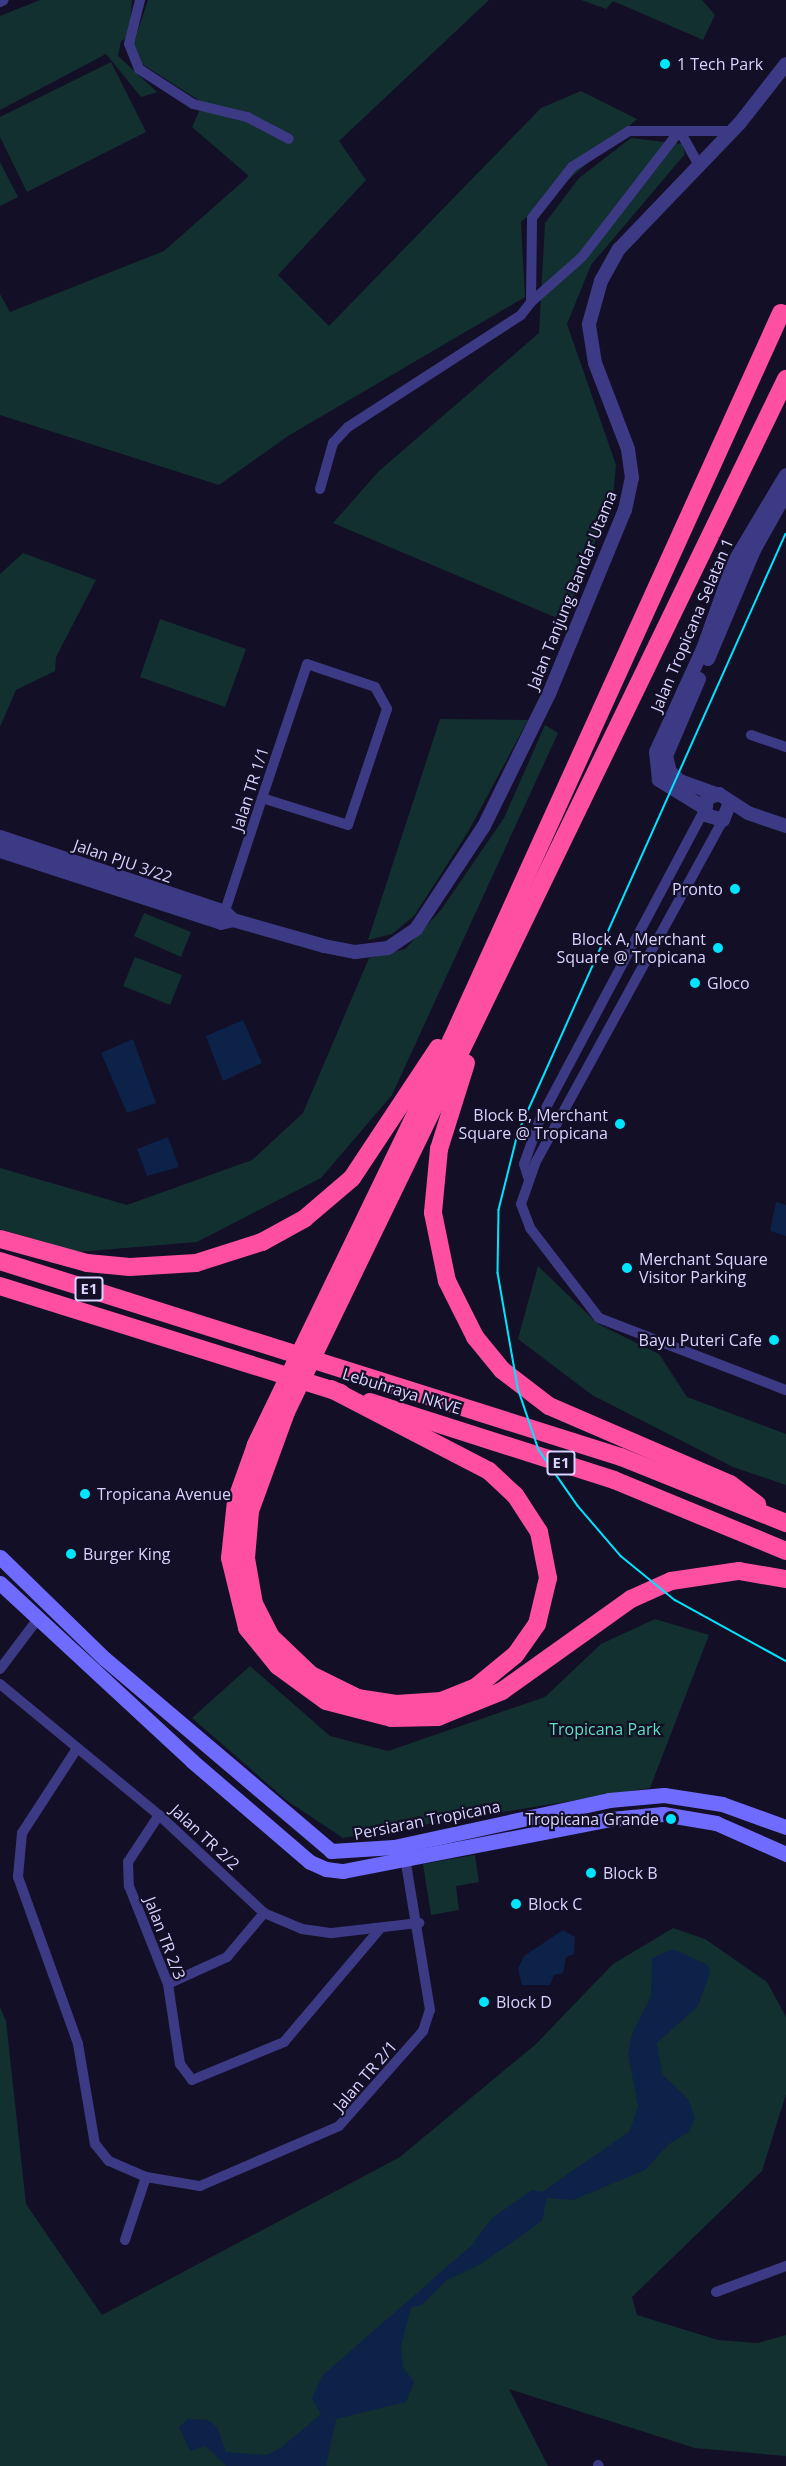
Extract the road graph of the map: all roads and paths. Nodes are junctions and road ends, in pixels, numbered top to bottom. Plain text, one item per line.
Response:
1 (140, 0) edge
2 (786, 64) edge
3 (733, 131) junction
4 (680, 133) junction
5 (289, 139) dead end
6 (699, 166) junction
7 (531, 302) junction
8 (781, 313) dead end
9 (786, 379) edge
10 (786, 475) edge
11 (320, 489) dead end
12 (786, 493) edge
13 (751, 735) dead end
14 (786, 747) edge
15 (715, 794) junction
16 (262, 798) junction
17 (730, 801) junction
18 (703, 809) junction
19 (748, 813) junction
20 (725, 819) junction
21 (786, 826) edge
22 (0, 837) edge
23 (0, 851) edge
24 (226, 919) junction
25 (324, 946) joint
26 (461, 1035) junction
27 (528, 1177) junction
28 (0, 1239) edge
29 (0, 1261) edge
30 (0, 1286) edge
31 (331, 1389) junction
32 (786, 1390) edge
33 (763, 1513) junction
34 (786, 1523) edge
35 (786, 1551) edge
36 (0, 1557) edge
37 (786, 1579) edge
38 (0, 1583) edge
39 (51, 1608) junction
40 (37, 1620) junction
41 (0, 1669) edge
42 (0, 1684) edge
43 (76, 1750) junction
44 (159, 1815) junction
45 (786, 1827) edge
46 (404, 1852) junction
47 (786, 1854) edge
48 (264, 1913) junction
49 (419, 1923) junction
50 (379, 1930) junction
51 (168, 1983) junction
52 (146, 2177) junction
53 (125, 2240) dead end
54 (785, 2264) edge
55 (716, 2292) dead end

1 - 5 street
2 - 3 street, Jalan Tanjung Bandar Utama
3 - 4 street
3 - 6 street, Jalan Tanjung Bandar Utama
4 - 6 street
4 - 7 street
4 - 7 street
6 - 25 street, Jalan Tanjung Bandar Utama
7 - 11 street
8 - 26 highway
9 - 26 highway
10 - 18 street, Jalan Tropicana Selatan 1
12 - 15 street, Jalan Tropicana Selatan 1
13 - 14 street
15 - 17 street
15 - 18 street
16 - 16 street, Jalan TR 1/1
16 - 24 street, Jalan TR 1/1
17 - 19 street
17 - 20 street
18 - 20 street
18 - 27 street
19 - 20 street
19 - 21 street
20 - 27 street
22 - 24 street, Jalan PJU 3/22
23 - 24 street, Jalan PJU 3/22
24 - 25 street, Jalan PJU 3/22
26 - 28 highway
26 - 31 highway
26 - 33 highway
26 - 37 highway
27 - 32 street
29 - 33 highway, Lebuhraya NKVE / E1
30 - 31 highway, Lebuhraya NKVE / E1
31 - 35 highway, Lebuhraya NKVE / E1
33 - 34 highway, Lebuhraya NKVE / E1
36 - 39 main road, Persiaran Tropicana
38 - 40 main road, Persiaran Tropicana
39 - 40 main road
39 - 46 main road, Persiaran Tropicana
40 - 41 street
40 - 46 main road, Persiaran Tropicana
42 - 43 street, Jalan TR 2/2
43 - 44 street, Jalan TR 2/2
43 - 52 street, Jalan TR 2/1
44 - 48 street, Jalan TR 2/2
44 - 51 street, Jalan TR 2/3
45 - 46 main road, Persiaran Tropicana
46 - 47 main road, Persiaran Tropicana
46 - 49 street, Jalan TR 2/1
48 - 50 street, Jalan TR 2/2
48 - 51 street
49 - 50 street, Jalan TR 2/2
49 - 52 street, Jalan TR 2/1
50 - 51 street, Jalan TR 2/3
52 - 53 street
54 - 55 street

